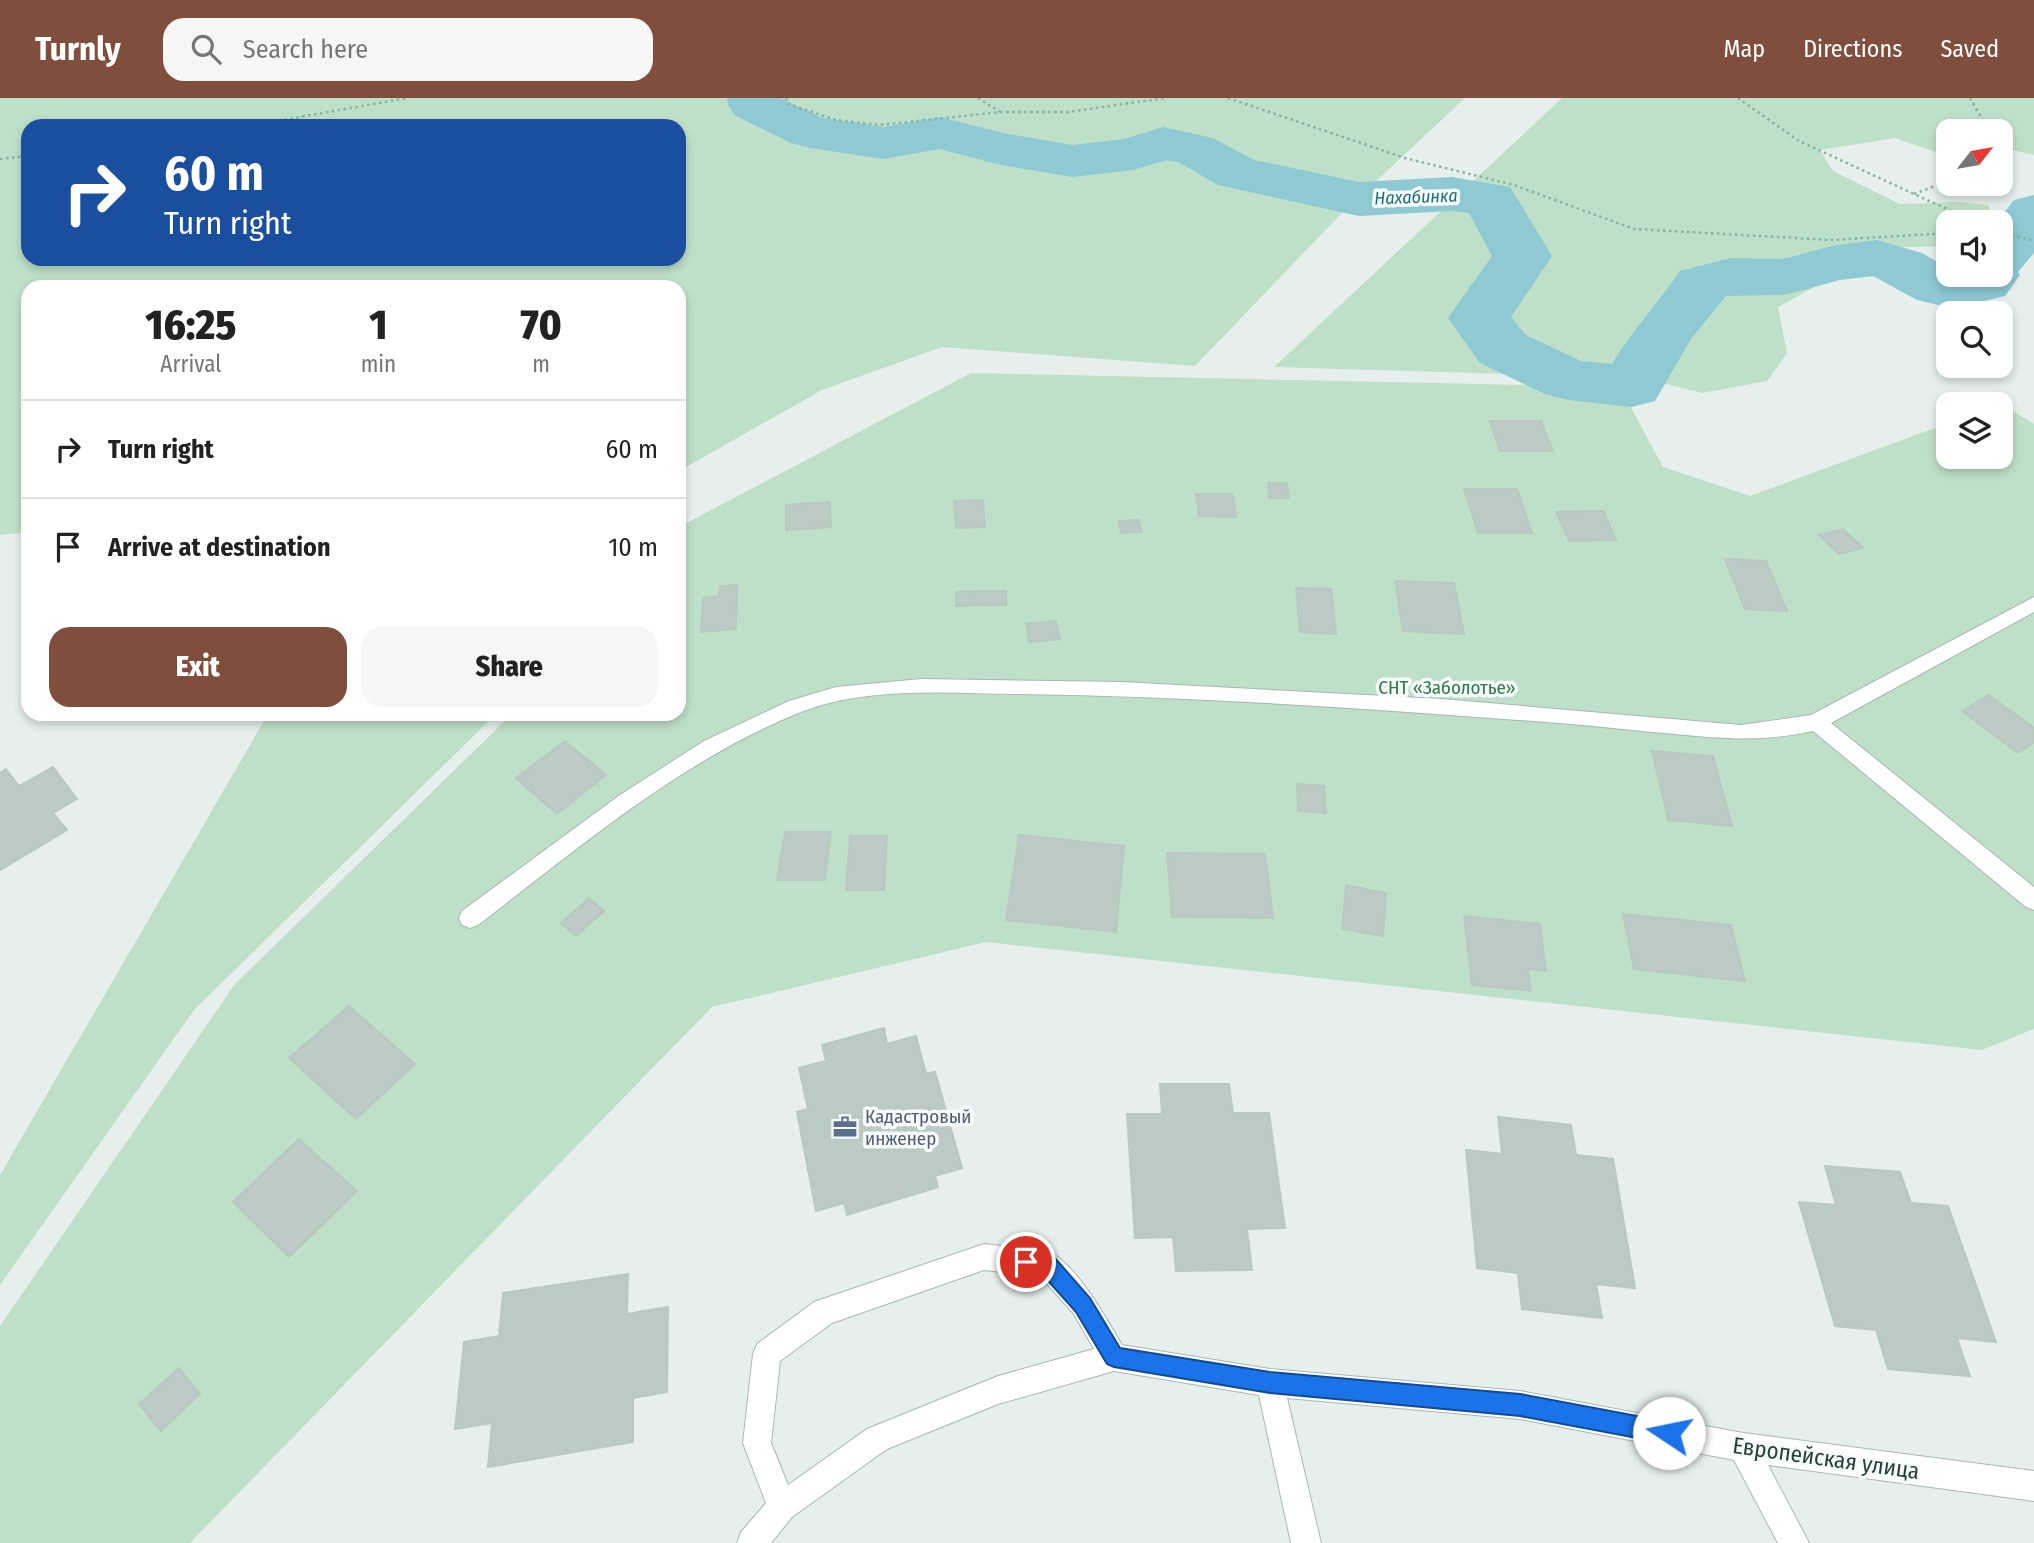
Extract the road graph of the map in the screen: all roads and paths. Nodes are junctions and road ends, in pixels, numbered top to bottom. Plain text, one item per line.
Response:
1 (407, 98) edge
2 (786, 98) edge
3 (978, 98) edge
4 (1165, 98) edge
5 (1228, 98) edge
6 (1738, 98) edge
7 (1970, 98) edge
8 (1001, 112) junction
9 (288, 119) edge
10 (1982, 119) edge
11 (21, 157) edge
12 (0, 159) edge
13 (1936, 186) edge
14 (1914, 194) junction
15 (1949, 210) edge
16 (1936, 234) edge
17 (2013, 235) edge
18 (2034, 241) edge
19 (2034, 604) edge
20 (1816, 722) junction
21 (2034, 900) edge
22 (470, 918) dead end
23 (1114, 1357) junction
24 (1270, 1383) junction
25 (1743, 1447) junction
26 (2034, 1487) edge
27 (782, 1507) junction
28 (752, 1543) edge
29 (1306, 1543) edge
30 (1794, 1543) edge

1 - 9 path
2 - 8 path
3 - 8 path
4 - 8 path
5 - 16 path
6 - 14 path
7 - 10 path
11 - 12 path
13 - 14 path
14 - 15 path
17 - 18 path
19 - 20 street
20 - 21 street
20 - 22 street
23 - 24 street, Европейская улица
23 - 27 street, Европейская улица
23 - 27 street
24 - 25 street, Европейская улица
24 - 29 street
25 - 26 street, Европейская улица
25 - 30 street
27 - 28 street, Европейская улица

